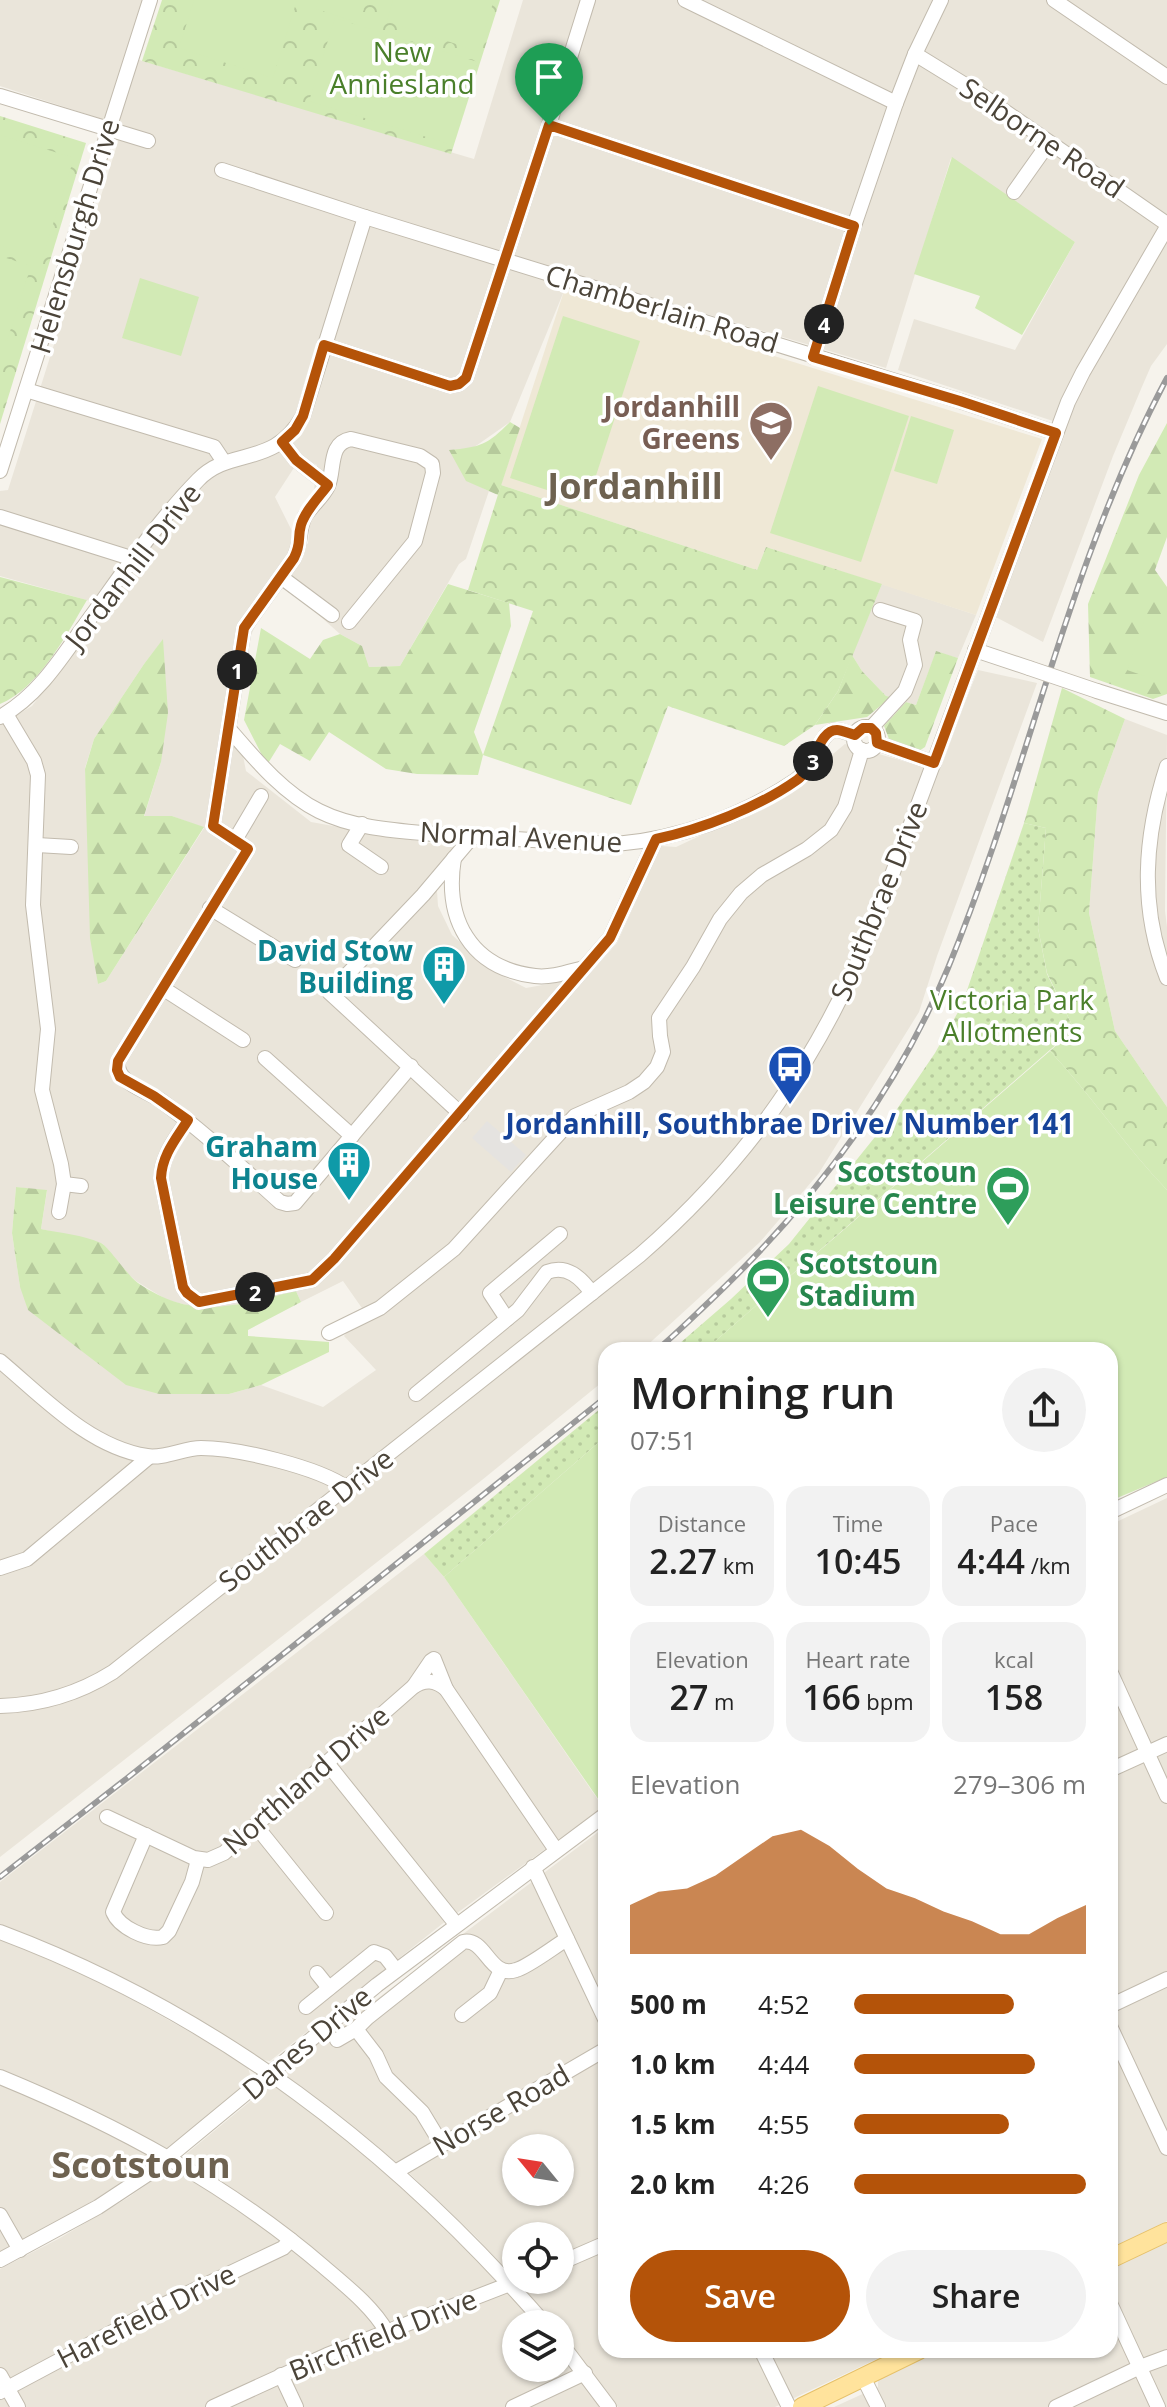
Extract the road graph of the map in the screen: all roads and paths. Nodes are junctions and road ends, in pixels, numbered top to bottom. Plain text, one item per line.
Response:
1 (150, 0) edge
2 (588, 0) edge
3 (685, 0) edge
4 (941, 0) edge
5 (1054, 0) edge
6 (915, 54) junction
7 (1167, 77) edge
8 (0, 96) edge
9 (896, 103) junction
10 (549, 125) junction
11 (109, 129) junction
12 (148, 141) dead end
13 (1048, 144) junction
14 (222, 170) dead end
15 (1014, 192) dead end
16 (365, 217) junction
17 (854, 226) junction
18 (1167, 226) edge
19 (504, 261) junction
20 (324, 345) junction
21 (813, 357) junction
22 (26, 390) junction
23 (1056, 433) junction
24 (282, 442) junction
25 (224, 462) junction
26 (0, 471) edge
27 (328, 485) junction
28 (0, 517) edge
29 (134, 559) junction
30 (281, 577) junction
31 (880, 610) dead end
32 (332, 615) dead end
33 (349, 622) dead end
34 (975, 650) junction
35 (1167, 713) edge
36 (3, 716) edge
37 (871, 728) junction
38 (229, 729) junction
39 (855, 735) junction
40 (877, 743) junction
41 (862, 750) junction
42 (934, 763) junction
43 (1167, 766) edge
44 (261, 796) dead end
45 (362, 824) junction
46 (472, 837) junction
47 (656, 839) junction
48 (235, 840) junction
49 (37, 845) junction
50 (71, 847) dead end
51 (454, 858) junction
52 (381, 867) dead end
53 (210, 908) junction
54 (295, 960) dead end
55 (585, 968) junction
56 (1167, 978) edge
57 (342, 980) dead end
58 (164, 989) junction
59 (329, 992) dead end
60 (243, 1040) dead end
61 (265, 1058) dead end
62 (411, 1066) junction
63 (461, 1114) junction
64 (188, 1120) junction
65 (352, 1136) junction
66 (64, 1184) junction
67 (81, 1186) dead end
68 (59, 1212) dead end
69 (560, 1234) dead end
70 (592, 1293) junction
71 (507, 1319) junction
72 (329, 1333) dead end
73 (0, 1361) edge
74 (416, 1394) dead end
75 (149, 1457) junction
76 (1167, 1485) edge
77 (347, 1488) junction
78 (1118, 1508) edge
79 (0, 1568) edge
80 (413, 1687) junction
81 (1118, 1688) edge
82 (446, 1689) junction
83 (0, 1706) edge
84 (1167, 1744) edge
85 (1148, 1752) junction
86 (327, 1763) junction
87 (1118, 1766) edge
88 (1167, 1796) edge
89 (107, 1817) dead end
90 (598, 1820) edge
91 (256, 1826) junction
92 (146, 1835) junction
93 (556, 1850) junction
94 (198, 1860) junction
95 (533, 1867) junction
96 (326, 1913) dead end
97 (456, 1924) junction
98 (0, 1932) edge
99 (567, 1939) junction
100 (396, 1970) junction
101 (501, 1970) junction
102 (317, 1973) dead end
103 (1167, 1979) edge
104 (329, 1988) junction
105 (1118, 2002) edge
106 (598, 2004) edge
107 (306, 2007) dead end
108 (462, 2015) dead end
109 (356, 2029) junction
110 (337, 2040) dead end
111 (1118, 2043) edge
112 (598, 2054) edge
113 (270, 2073) junction
114 (0, 2077) edge
115 (442, 2145) junction
116 (1167, 2148) edge
117 (170, 2157) junction
118 (397, 2171) junction
119 (0, 2215) edge
120 (1167, 2232) edge
121 (291, 2240) junction
122 (598, 2246) edge
123 (20, 2250) junction
124 (1118, 2255) edge
125 (574, 2257) edge
126 (0, 2260) edge
127 (502, 2270) edge
128 (502, 2287) edge
129 (1118, 2320) edge
130 (387, 2332) junction
131 (1167, 2357) edge
132 (765, 2358) edge
133 (902, 2358) edge
134 (574, 2359) edge
135 (1140, 2367) junction
136 (585, 2373) junction
137 (281, 2375) junction
138 (863, 2377) junction
139 (2, 2385) edge
140 (18, 2407) edge
141 (213, 2407) edge
142 (296, 2407) edge
143 (513, 2407) edge
144 (609, 2407) edge
145 (789, 2407) edge
146 (802, 2407) edge
147 (878, 2407) edge
148 (1056, 2407) edge
149 (1158, 2407) edge

1 - 11 street, Helensburgh Drive
2 - 10 street
3 - 9 street
4 - 6 street
5 - 7 street
6 - 9 street
6 - 13 street, Selborne Road
8 - 11 street
9 - 17 street
10 - 17 street
10 - 19 street
11 - 12 street
11 - 22 street, Helensburgh Drive
13 - 15 street
13 - 18 street, Selborne Road
14 - 16 street, Chamberlain Road
16 - 19 street, Chamberlain Road
16 - 20 street
17 - 21 street
18 - 23 street, Southbrae Drive
19 - 20 street
19 - 21 street, Chamberlain Road
20 - 24 street
21 - 23 street, Chamberlain Road
22 - 25 street
22 - 26 street, Helensburgh Drive
23 - 34 street, Southbrae Drive
24 - 25 street, Jordanhill Drive
24 - 27 street
25 - 29 street, Jordanhill Drive
27 - 30 street
27 - 33 street
28 - 29 street
29 - 36 street, Jordanhill Drive
30 - 32 street
30 - 38 street
31 - 37 street
34 - 35 street, bridge
34 - 42 street, Southbrae Drive
36 - 49 street
37 - 39 street
37 - 40 street
38 - 45 street, Normal Avenue
38 - 48 street
39 - 41 street
39 - 47 street, Normal Avenue
40 - 41 street
40 - 42 street
41 - 72 street
42 - 70 street, Southbrae Drive
43 - 56 street
44 - 48 street
45 - 46 street, Normal Avenue
45 - 52 street
46 - 47 street, Normal Avenue
46 - 51 street
47 - 55 street
48 - 53 street
49 - 50 street
49 - 66 street
51 - 55 street
51 - 57 street
53 - 54 street
53 - 58 street
55 - 63 street
58 - 60 street
58 - 64 street
59 - 62 street
61 - 65 street
62 - 63 street
62 - 65 street
63 - 64 street
64 - 65 street
66 - 67 street
66 - 68 street
69 - 71 street
70 - 71 street
70 - 77 street, Southbrae Drive
71 - 74 street
73 - 75 street
75 - 77 street
75 - 79 street
76 - 78 street
77 - 83 street, Southbrae Drive
80 - 82 street, Northland Drive
80 - 82 street, Northland Drive
80 - 86 street, Northland Drive
81 - 85 street
82 - 93 street, Northland Drive
84 - 85 street
85 - 87 street
85 - 88 street
86 - 91 street, Northland Drive
86 - 97 street
89 - 92 street, Northland Drive
90 - 93 street, Danes Drive
91 - 94 street, Northland Drive
91 - 96 street
92 - 94 street, Northland Drive
92 - 94 street
93 - 95 street, Danes Drive
95 - 97 street, Danes Drive
95 - 99 street
97 - 100 street, Danes Drive
98 - 113 street
99 - 101 street
99 - 106 street
100 - 104 street
100 - 113 street, Danes Drive
101 - 108 street
101 - 109 street
102 - 104 street
103 - 105 street
104 - 107 street
109 - 110 street
109 - 115 street
111 - 116 street
112 - 115 street, Norse Road
113 - 117 street, Danes Drive
113 - 118 street
114 - 117 street
115 - 118 street, Norse Road
117 - 121 street
117 - 123 street, Danes Drive
118 - 127 street
119 - 123 street
120 - 124 main road
121 - 130 street
121 - 139 street, Harefield Drive
122 - 125 street
123 - 126 street, Danes Drive
128 - 130 street, Birchfield Drive
129 - 135 street
130 - 137 street, Birchfield Drive
131 - 135 street
132 - 145 street
133 - 138 main road
134 - 136 street
135 - 148 street
135 - 149 street
136 - 143 street
136 - 144 street
137 - 141 street, Birchfield Drive
137 - 142 street
138 - 146 main road
138 - 147 street
139 - 140 street

